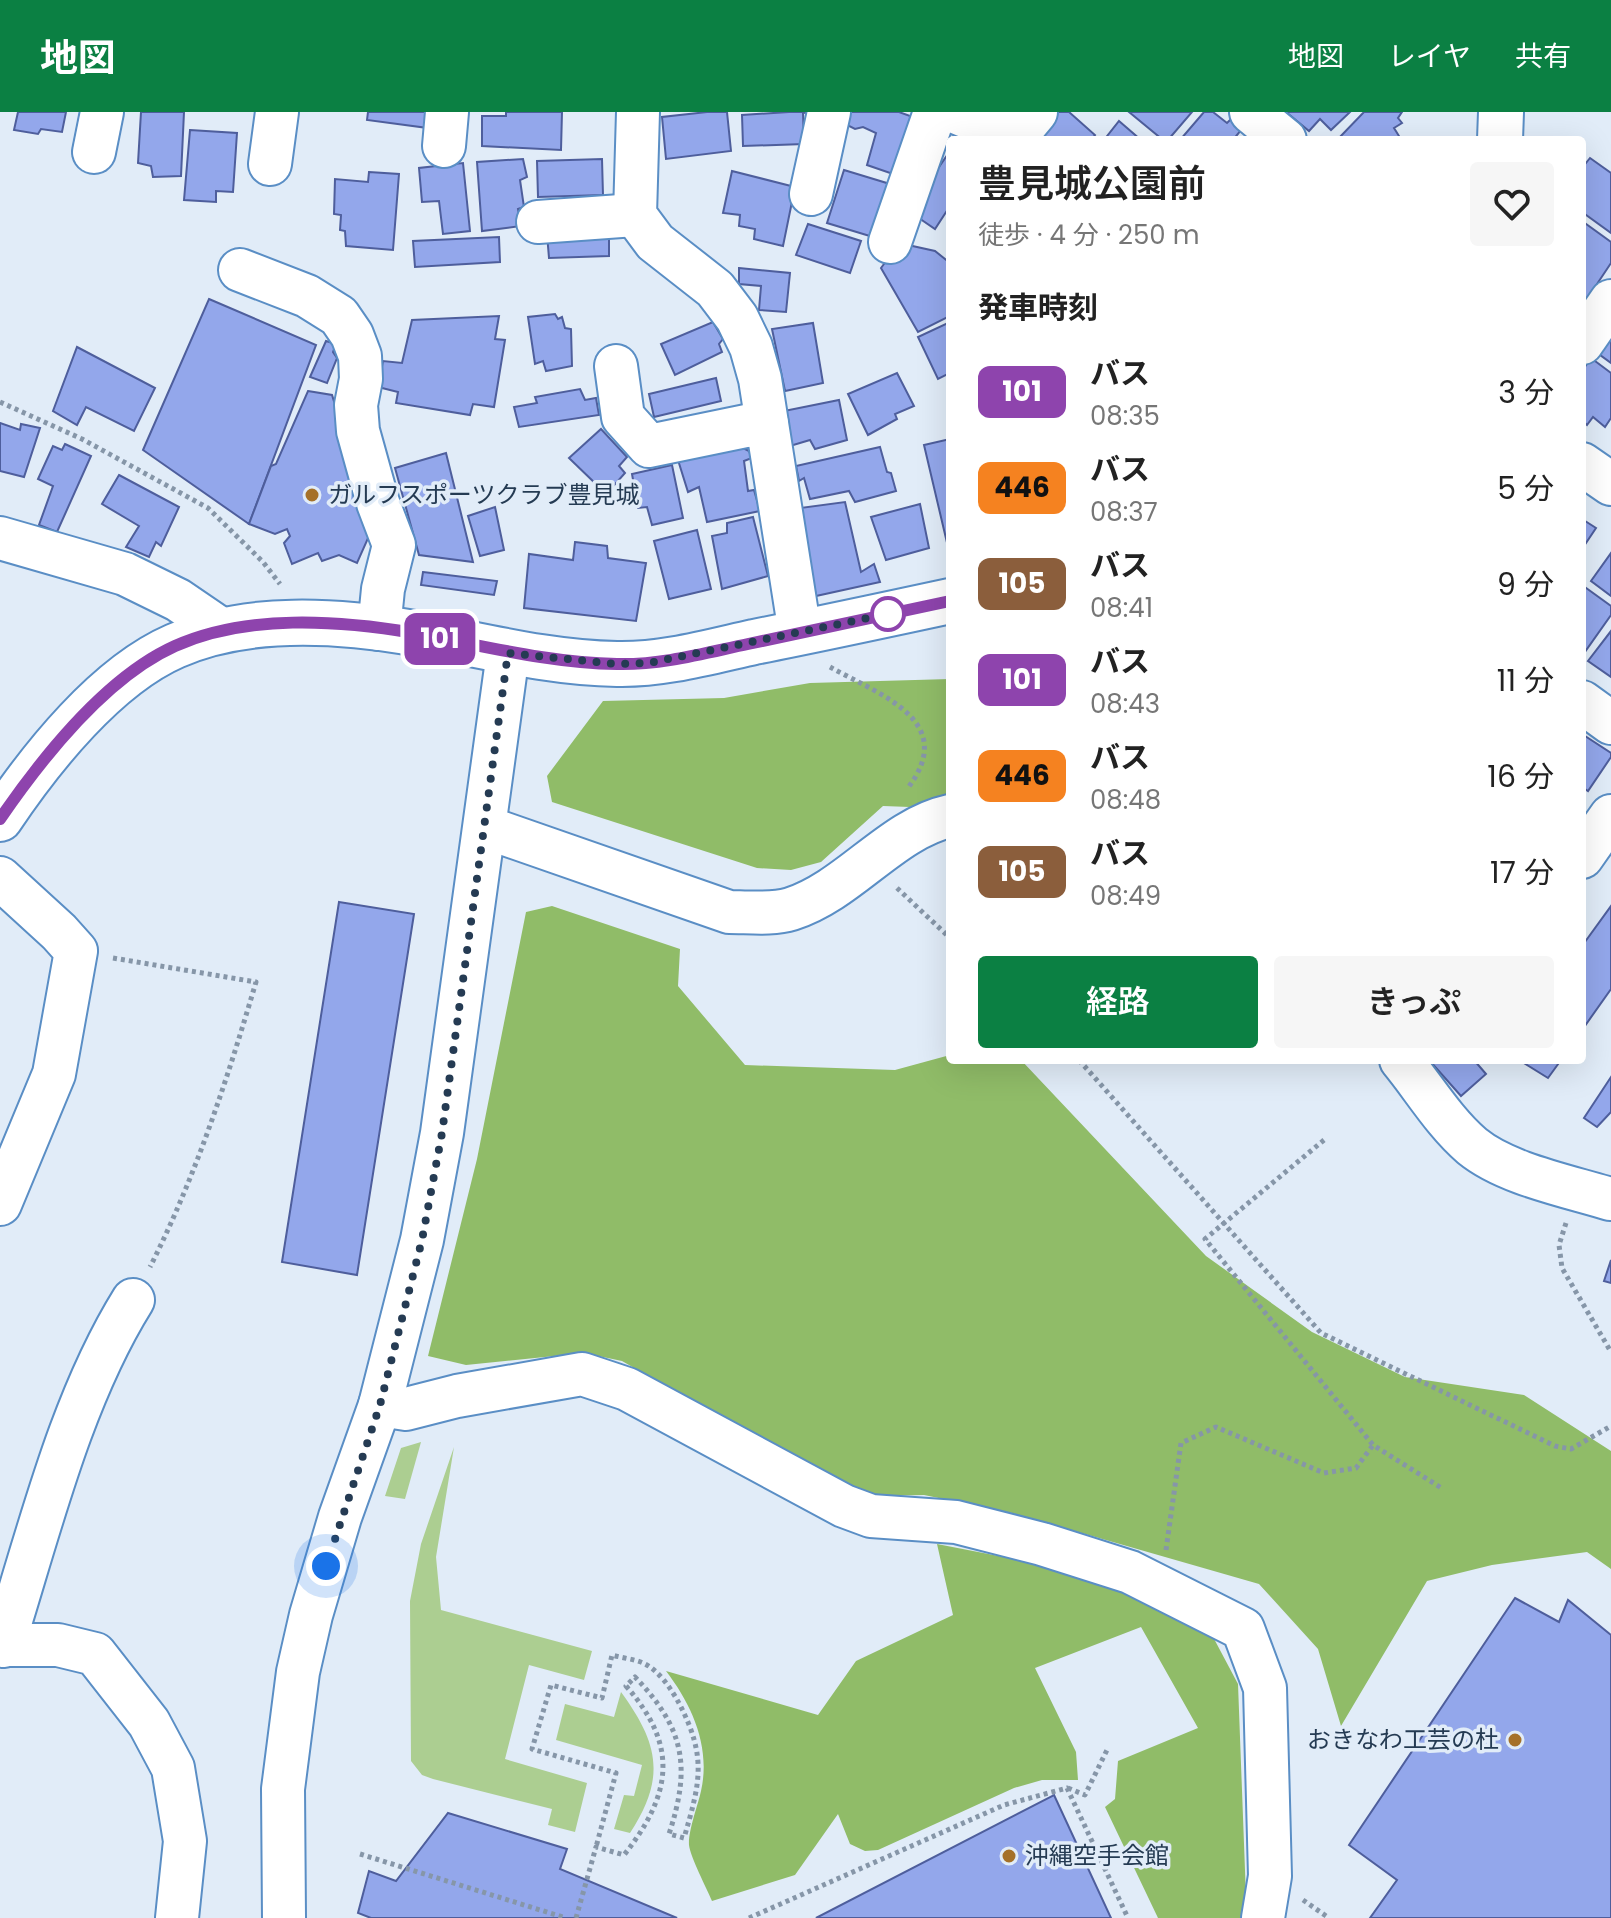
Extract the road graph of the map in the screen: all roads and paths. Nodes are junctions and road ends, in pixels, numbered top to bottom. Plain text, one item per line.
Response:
1 (102, 112) edge
2 (277, 112) edge
3 (638, 112) edge
4 (829, 112) edge
5 (935, 112) edge
6 (955, 112) edge
7 (1036, 112) edge
8 (1251, 112) edge
9 (1501, 112) edge
10 (1280, 136) edge
11 (1500, 136) edge
12 (94, 152) dead end
13 (270, 164) dead end
14 (811, 194) dead end
15 (635, 215) junction
16 (538, 222) dead end
17 (890, 242) dead end
18 (240, 270) dead end
19 (1611, 301) edge
20 (1586, 337) edge
21 (616, 366) dead end
22 (0, 402) edge
23 (767, 424) junction
24 (1586, 467) edge
25 (1611, 484) edge
26 (0, 538) edge
27 (946, 602) edge
28 (311, 624) junction
29 (379, 629) junction
30 (222, 630) junction
31 (800, 633) junction
32 (508, 653) junction
33 (829, 667) dead end
34 (1586, 705) edge
35 (1611, 723) edge
36 (900, 797) dead end
37 (1611, 816) edge
38 (946, 818) edge
39 (0, 819) edge
40 (485, 827) junction
41 (1586, 851) edge
42 (875, 859) junction
43 (0, 878) edge
44 (946, 934) edge
45 (76, 951) junction
46 (1083, 1064) edge
47 (1404, 1064) edge
48 (1324, 1140) dead end
49 (1594, 1194) edge
50 (0, 1204) edge
51 (1225, 1224) junction
52 (133, 1300) joint
53 (1611, 1352) edge
54 (380, 1405) junction
55 (1611, 1426) edge
56 (1373, 1445) junction
57 (1443, 1489) dead end
58 (1161, 1587) junction
59 (2, 1646) edge
60 (1107, 1750) dead end
61 (1067, 1788) junction
62 (596, 1847) junction
63 (360, 1854) dead end
64 (177, 1918) edge
65 (284, 1918) edge
66 (566, 1918) edge
67 (576, 1918) edge
68 (749, 1918) edge
69 (1128, 1918) edge
70 (1263, 1918) edge

1 - 12 street
2 - 13 street
3 - 15 street
4 - 14 street
5 - 17 street
6 - 7 street
8 - 10 street
9 - 11 main road
15 - 16 street
15 - 23 street
18 - 29 street
19 - 20 street
21 - 23 street
22 - 28 path
23 - 31 street
24 - 25 street
26 - 30 street
27 - 31 main road
28 - 29 main road
28 - 30 main road
29 - 32 main road
30 - 39 main road
31 - 32 main road
32 - 40 street
33 - 36 path
34 - 35 street
37 - 41 street
38 - 42 street
40 - 42 street
40 - 54 street
42 - 44 path
43 - 45 street
45 - 50 street
45 - 52 path
46 - 51 path
47 - 49 street
48 - 51 path
49 - 53 path
51 - 55 path
51 - 56 path
52 - 59 street
54 - 58 street
54 - 65 street
56 - 57 path
56 - 58 path
58 - 70 street
59 - 64 street
60 - 61 path
61 - 68 path
61 - 69 path
62 - 62 path
62 - 67 path
63 - 66 path

